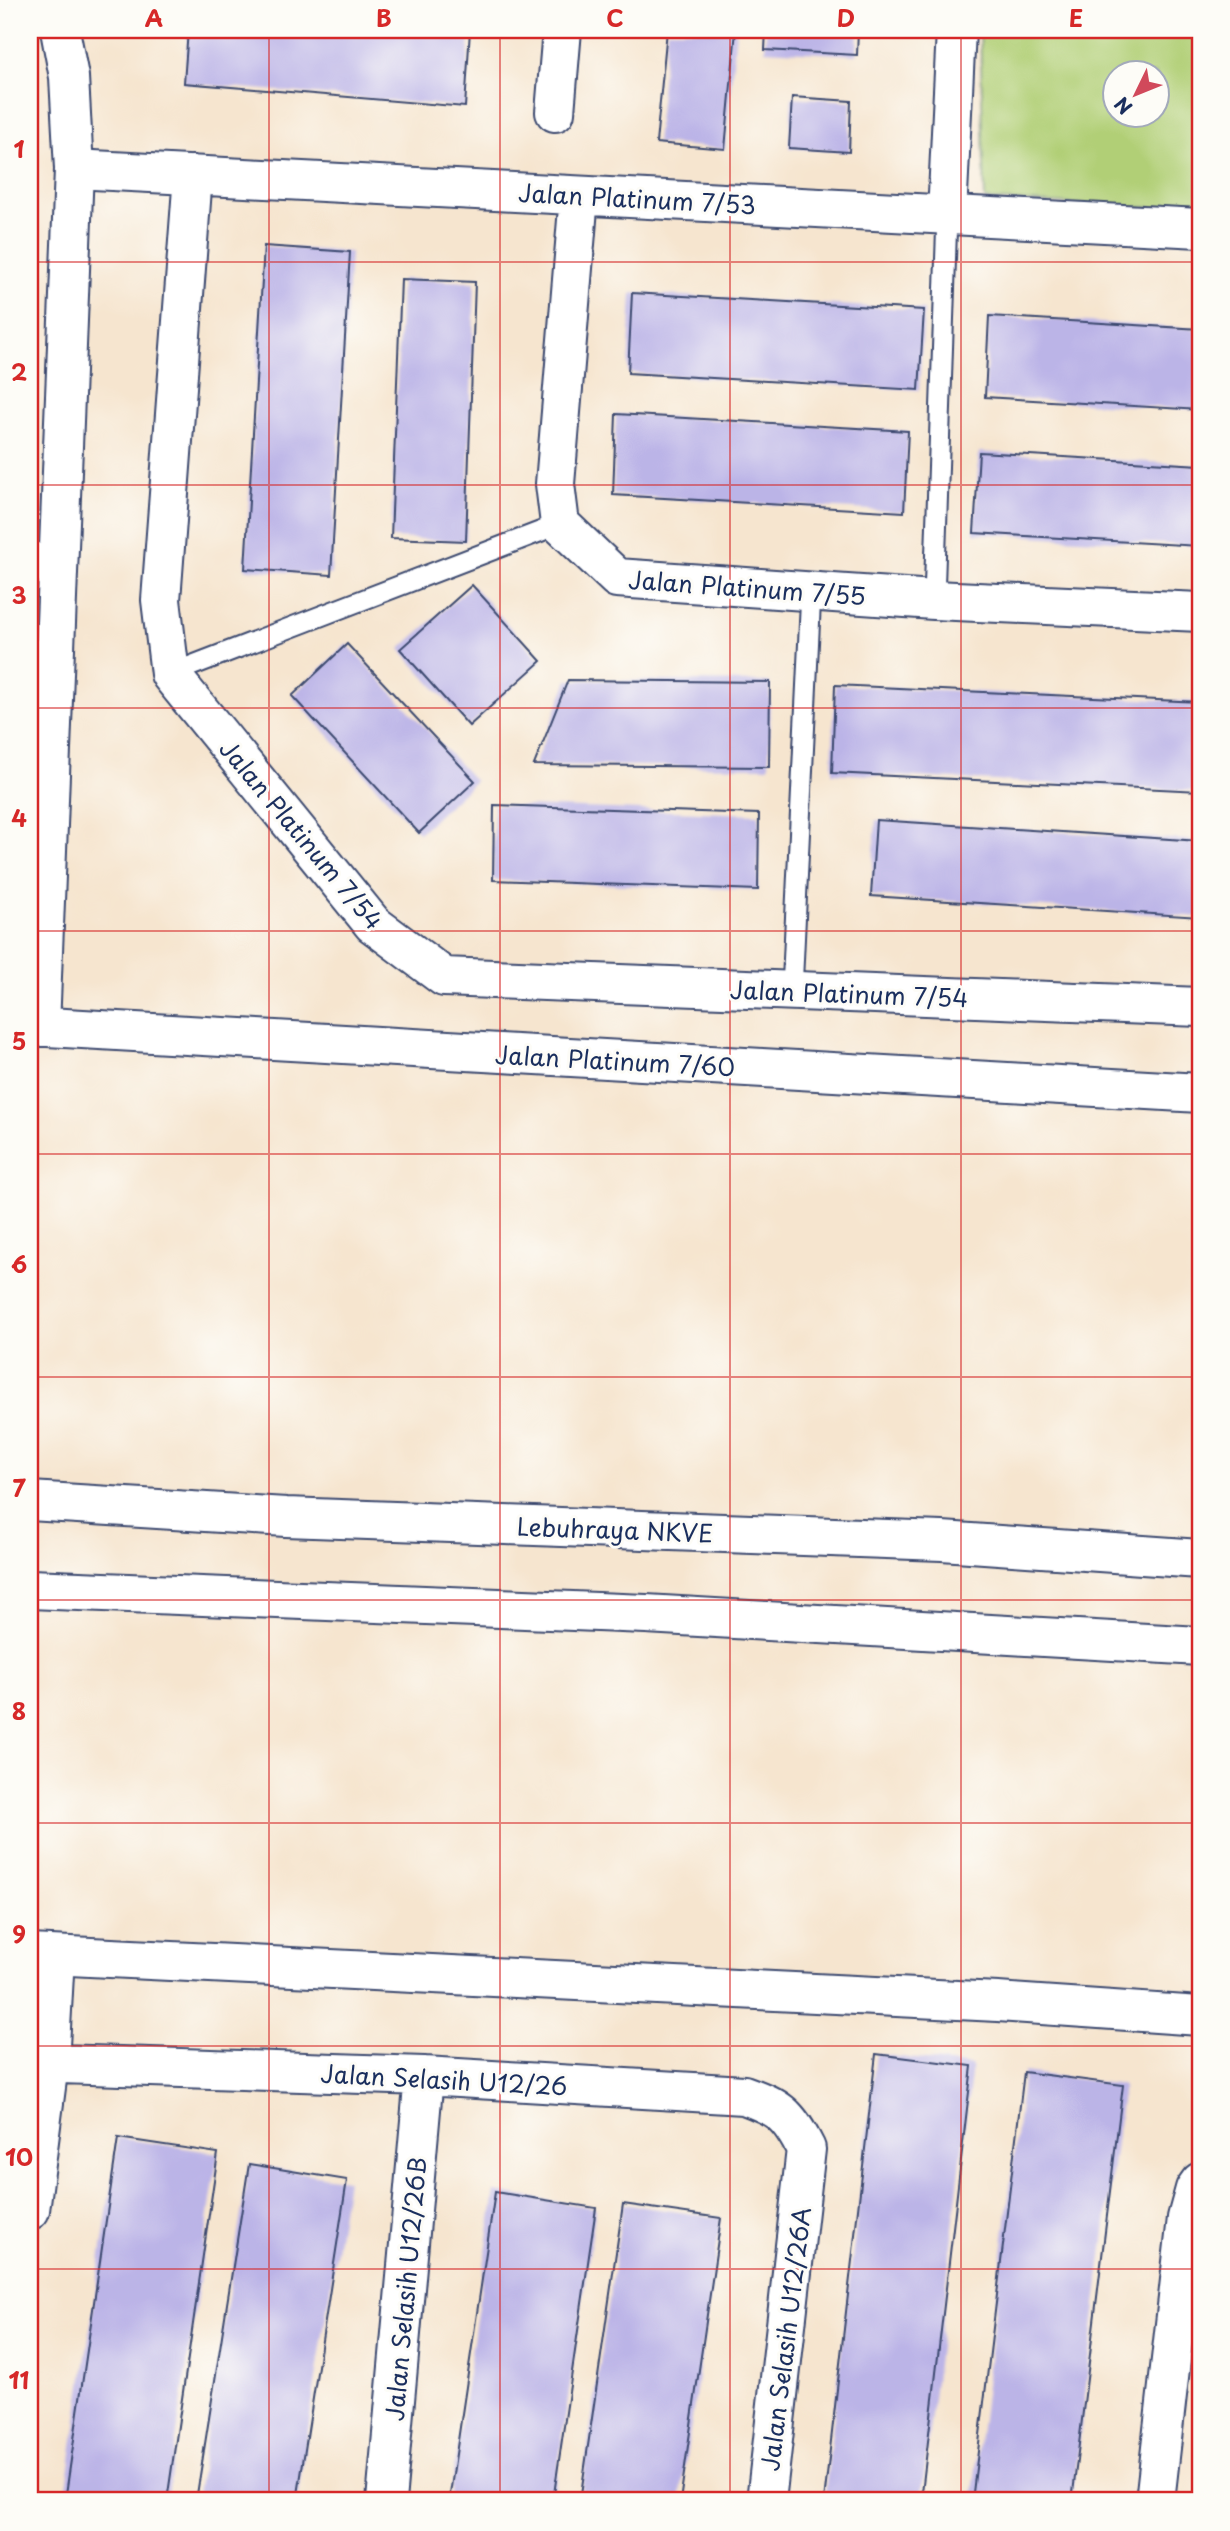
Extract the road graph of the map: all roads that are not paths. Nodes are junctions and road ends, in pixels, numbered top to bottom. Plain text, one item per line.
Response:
1 (60, 30) edge
2 (562, 30) edge
3 (956, 30) edge
4 (555, 112) dead end
5 (74, 169) junction
6 (193, 175) junction
7 (579, 195) junction
8 (947, 215) junction
9 (1200, 228) edge
10 (560, 524) junction
11 (44, 563) edge
12 (811, 591) junction
13 (934, 600) junction
14 (1200, 612) edge
15 (170, 674) junction
16 (792, 991) junction
17 (1200, 1007) edge
18 (35, 1027) edge
19 (1200, 1093) edge
20 (30, 1501) edge
21 (1200, 1559) edge
22 (30, 1589) edge
23 (1200, 1646) edge
24 (42, 1955) edge
25 (1200, 2016) edge
26 (39, 2063) edge
27 (424, 2077) junction
28 (804, 2176) joint
29 (1200, 2182) edge
30 (30, 2210) edge
31 (386, 2501) edge
32 (766, 2501) edge
33 (1155, 2501) edge

1 - 5 main road
2 - 4 main road
3 - 8 main road
5 - 6 main road, Jalan Platinum 7/53
5 - 11 main road
6 - 7 main road, Jalan Platinum 7/53
6 - 15 main road
7 - 8 main road, Jalan Platinum 7/53
7 - 10 main road
8 - 9 main road, Jalan Platinum 7/53
8 - 13 lane
10 - 12 main road, Jalan Platinum 7/55
10 - 15 lane
11 - 18 main road
12 - 13 main road, Jalan Platinum 7/55
12 - 16 lane
13 - 14 main road, Jalan Platinum 7/55
15 - 16 main road, Jalan Platinum 7/54
16 - 17 main road, Jalan Platinum 7/54
18 - 19 main road, Jalan Platinum 7/60
20 - 21 main road, Lebuhraya NKVE
22 - 23 main road
24 - 25 main road
24 - 26 main road
26 - 27 main road, Jalan Selasih U12/26
26 - 30 main road
27 - 28 main road, Jalan Selasih U12/26
27 - 31 main road, Jalan Selasih U12/26B
28 - 32 main road, Jalan Selasih U12/26A
29 - 33 main road

